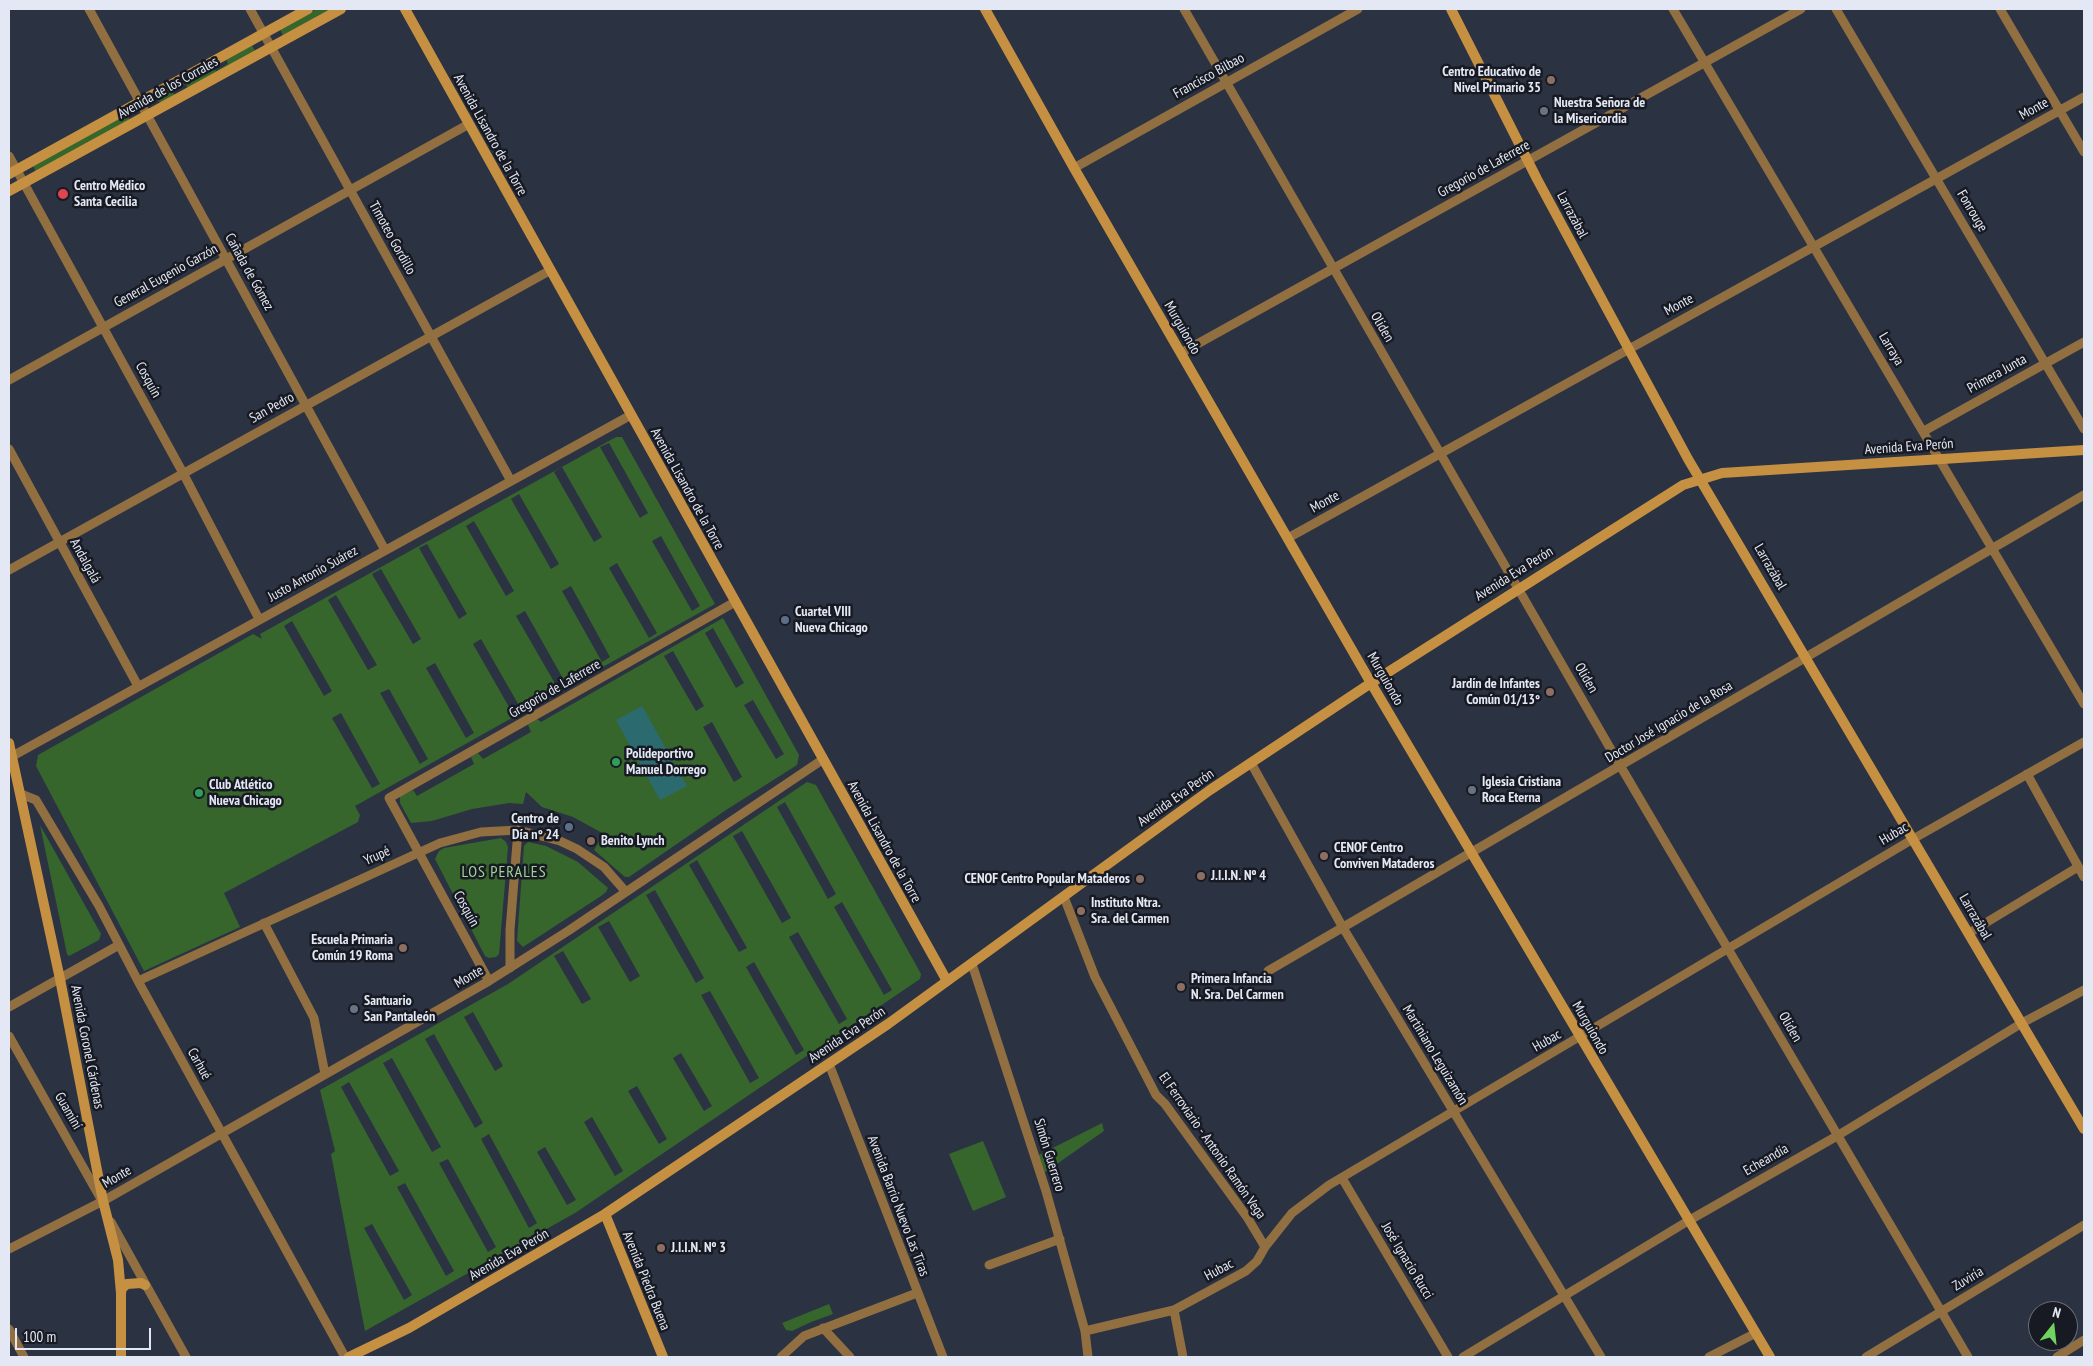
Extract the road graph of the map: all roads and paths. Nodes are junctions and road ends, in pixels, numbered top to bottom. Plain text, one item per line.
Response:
1 (89, 9) edge
2 (250, 9) edge
3 (308, 9) edge
4 (341, 9) edge
5 (405, 9) edge
6 (985, 9) edge
7 (1184, 9) edge
8 (1358, 9) edge
9 (1451, 9) edge
10 (1673, 9) edge
11 (1801, 9) edge
12 (1836, 9) edge
13 (2000, 9) edge
14 (264, 34) junction
15 (272, 47) junction
16 (1705, 63) junction
17 (1226, 82) junction
18 (2084, 97) edge
19 (140, 101) junction
20 (2060, 110) junction
21 (147, 115) junction
22 (469, 124) junction
23 (2084, 152) edge
24 (9, 156) edge
25 (1528, 160) junction
26 (1074, 168) junction
27 (12, 172) edge
28 (1937, 179) junction
29 (24, 183) junction
30 (350, 190) junction
31 (9, 191) edge
32 (1814, 247) junction
33 (226, 259) junction
34 (1332, 268) junction
35 (549, 271) junction
36 (103, 327) junction
37 (430, 335) junction
38 (2084, 342) edge
39 (1628, 348) junction
40 (1181, 353) junction
41 (2046, 362) junction
42 (9, 380) edge
43 (306, 404) junction
44 (631, 415) junction
45 (2084, 428) edge
46 (1924, 431) junction
47 (9, 449) edge
48 (2084, 450) edge
49 (1440, 454) junction
50 (1940, 459) junction
51 (183, 473) junction
52 (1700, 478) junction
53 (511, 481) junction
54 (2084, 495) edge
55 (1288, 538) junction
56 (59, 542) junction
57 (1991, 547) junction
58 (385, 550) junction
59 (9, 570) edge
60 (1519, 587) junction
61 (735, 602) junction
62 (259, 619) junction
63 (1806, 656) junction
64 (1370, 683) junction
65 (138, 686) junction
66 (2084, 704) edge
67 (2084, 742) edge
68 (9, 743) edge
69 (10, 757) edge
70 (822, 760) junction
71 (1251, 763) junction
72 (1621, 767) junction
73 (2026, 774) junction
74 (21, 794) junction
75 (389, 798) joint
76 (518, 830) junction
77 (1913, 838) junction
78 (420, 852) junction
79 (1472, 852) junction
80 (2078, 867) junction
81 (2084, 877) edge
82 (626, 892) junction
83 (1064, 897) junction
84 (264, 923) junction
85 (1342, 926) junction
86 (1969, 933) junction
87 (118, 945) junction
88 (1730, 949) junction
89 (972, 964) junction
90 (510, 968) junction
91 (1268, 971) dead end
92 (60, 979) junction
93 (138, 981) junction
94 (490, 981) junction
95 (947, 981) junction
96 (2084, 990) edge
97 (9, 1008) edge
98 (2022, 1023) junction
99 (9, 1036) edge
100 (1580, 1037) junction
101 (829, 1064) junction
102 (325, 1074) junction
103 (1453, 1112) junction
104 (2084, 1129) edge
105 (221, 1132) junction
106 (1837, 1136) junction
107 (1342, 1178) junction
108 (103, 1201) junction
109 (605, 1214) junction
110 (108, 1217) junction
111 (1688, 1221) junction
112 (2084, 1225) edge
113 (1060, 1239) junction
114 (1265, 1246) junction
115 (9, 1249) edge
116 (989, 1265) dead end
117 (145, 1286) junction
118 (121, 1293) junction
119 (917, 1293) junction
120 (1566, 1296) junction
121 (1174, 1310) junction
122 (1941, 1312) junction
123 (823, 1328) junction
124 (9, 1329) edge
125 (1085, 1331) junction
126 (1756, 1333) junction
127 (2084, 1340) edge
128 (24, 1357) edge
129 (121, 1357) edge
130 (186, 1357) edge
131 (345, 1357) edge
132 (349, 1357) edge
133 (663, 1357) edge
134 (781, 1357) edge
135 (850, 1357) edge
136 (942, 1357) edge
137 (1088, 1357) edge
138 (1183, 1357) edge
139 (1448, 1357) edge
140 (1463, 1357) edge
141 (1601, 1357) edge
142 (1710, 1357) edge
143 (1770, 1357) edge
144 (1866, 1357) edge
145 (1968, 1357) edge
146 (2057, 1357) edge

1 - 19 street, Cañada de Gómez
2 - 14 street, Timoteo Gordillo
3 - 14 main road, Avenida de los Corrales
4 - 15 main road, Avenida de los Corrales
5 - 22 main road, Avenida Lisandro de la Torre
6 - 26 main road, Murguiondo
7 - 17 street, Oliden
8 - 17 street, Francisco Bilbao
9 - 25 main road, Larrazábal
10 - 16 street, Larraya
11 - 16 street, Gregorio de Laferrere
12 - 28 street, Fonrouge
13 - 20 street
14 - 15 street, Timoteo Gordillo
14 - 19 main road, Avenida de los Corrales
15 - 21 main road, Avenida de los Corrales
15 - 30 street, Timoteo Gordillo
16 - 25 street, Gregorio de Laferrere
16 - 32 street, Larraya
17 - 26 street, Francisco Bilbao
17 - 34 street, Oliden
18 - 20 street, Monte
19 - 21 street, Cañada de Gómez
19 - 27 main road, Avenida de los Corrales
20 - 23 street
20 - 28 street, Monte
21 - 29 main road, Avenida de los Corrales
21 - 33 street, Cañada de Gómez
22 - 30 street, General Eugenio Garzón
22 - 35 main road, Avenida Lisandro de la Torre
24 - 27 street, Cosquín
25 - 34 street, Gregorio de Laferrere
25 - 39 main road, Larrazábal
26 - 40 main road, Murguiondo
27 - 29 street, Cosquín
28 - 32 street, Monte
28 - 41 street, Fonrouge
29 - 31 main road, Avenida de los Corrales
29 - 36 street, Cosquín
30 - 33 street, General Eugenio Garzón
30 - 37 street, Timoteo Gordillo
32 - 39 street, Monte
32 - 46 street, Larraya
33 - 36 street, General Eugenio Garzón
33 - 43 street, Cañada de Gómez
34 - 40 street, Gregorio de Laferrere
34 - 49 street, Oliden
35 - 37 street, San Pedro
35 - 44 main road, Avenida Lisandro de la Torre
36 - 42 street, General Eugenio Garzón
36 - 51 street, Cosquín
37 - 43 street, San Pedro
37 - 53 street, Timoteo Gordillo
38 - 41 street, Primera Junta
39 - 49 street, Monte
39 - 52 main road, Larrazábal
40 - 55 main road, Murguiondo
41 - 45 street, Fonrouge
41 - 46 street, Primera Junta
43 - 51 street, San Pedro
43 - 58 street, Cañada de Gómez
44 - 53 street, Justo Antonio Suárez
44 - 61 main road, Avenida Lisandro de la Torre
46 - 50 street, Larraya
47 - 56 street, Andalgalá
48 - 50 main road, Avenida Eva Perón
49 - 55 street, Monte
49 - 60 street, Oliden
50 - 52 main road, Avenida Eva Perón
50 - 57 street, Larraya
51 - 56 street, San Pedro
51 - 62 street, Cosquín
52 - 60 main road, Avenida Eva Perón
52 - 63 main road, Larrazábal
53 - 58 street, Justo Antonio Suárez
54 - 57 street, Doctor José Ignacio de la Rosa
55 - 64 main road, Murguiondo
56 - 59 street, San Pedro
56 - 65 street, Andalgalá
57 - 63 street, Doctor José Ignacio de la Rosa
57 - 66 street, Larraya
58 - 62 street, Justo Antonio Suárez
60 - 64 main road, Avenida Eva Perón
60 - 72 street, Oliden
61 - 70 main road, Avenida Lisandro de la Torre
61 - 75 street, Gregorio de Laferrere
62 - 65 street, Justo Antonio Suárez
63 - 72 street, Doctor José Ignacio de la Rosa
63 - 77 main road, Larrazábal
64 - 71 main road, Avenida Eva Perón
64 - 79 main road, Murguiondo
65 - 69 street, Justo Antonio Suárez
67 - 73 street, Hubac
68 - 69 main road, Avenida Coronel Cárdenas
69 - 74 main road, Avenida Coronel Cárdenas
70 - 82 street, Monte
70 - 95 main road, Avenida Lisandro de la Torre
71 - 83 main road, Avenida Eva Perón
71 - 85 street, Martiniano Leguizamón
72 - 79 street, Doctor José Ignacio de la Rosa
72 - 88 street, Oliden
73 - 77 street, Hubac
73 - 80 street
74 - 87 street, Carhué
74 - 92 main road, Avenida Coronel Cárdenas
75 - 78 street, Cosquín
76 - 78 street, Yrupé
76 - 82 street, Yrupé
76 - 90 street
77 - 86 main road, Larrazábal
77 - 88 street, Hubac
78 - 84 street, Yrupé
78 - 94 street, Cosquín
79 - 85 street, Doctor José Ignacio de la Rosa
79 - 100 main road, Murguiondo
80 - 81 street
80 - 86 street
82 - 90 street, Monte
83 - 89 main road, Avenida Eva Perón
83 - 114 street, El Ferroviario - Antonio Ramón Vega
84 - 93 street, Yrupé
84 - 102 street
85 - 91 street, Doctor José Ignacio de la Rosa
85 - 103 street, Martiniano Leguizamón
86 - 98 main road, Larrazábal
87 - 92 street
87 - 93 street, Carhué
88 - 100 street, Hubac
88 - 106 street, Oliden
89 - 95 main road, Avenida Eva Perón
89 - 113 street, Simón Guerrero
90 - 94 street, Monte
92 - 97 street
92 - 108 main road, Avenida Coronel Cárdenas
93 - 105 street, Carhué
94 - 102 street, Monte
95 - 101 main road, Avenida Eva Perón
96 - 98 street, Echeandía
98 - 104 main road, Larrazábal
98 - 106 street, Echeandía
99 - 108 street, Guaminí
100 - 103 street, Hubac
100 - 111 main road, Murguiondo
101 - 109 main road, Avenida Eva Perón
101 - 119 street, Avenida Barrio Nuevo Las Tiras
102 - 105 street, Monte
103 - 107 street, Hubac
103 - 120 street, Martiniano Leguizamón
105 - 108 street, Monte
105 - 131 street, Carhué
106 - 111 street, Echeandía
106 - 122 street, Oliden
107 - 114 street, Hubac
107 - 139 street, José Ignacio Rucci
108 - 110 main road, Avenida Coronel Cárdenas
108 - 115 street, Monte
109 - 132 main road, Avenida Eva Perón
109 - 133 main road, Avenida Piedra Buena
110 - 117 street
110 - 118 main road, Avenida Coronel Cárdenas
111 - 120 street, Echeandía
111 - 126 main road, Murguiondo
112 - 122 street, Zuviría
113 - 116 street
113 - 125 street, Simón Guerrero
114 - 121 street, Hubac
117 - 118 main road
117 - 130 street
118 - 129 main road, Avenida Coronel Cárdenas
119 - 123 street
119 - 136 street, Avenida Barrio Nuevo Las Tiras
120 - 140 street, Echeandía
120 - 141 street, Martiniano Leguizamón
121 - 125 street, Hubac
121 - 138 street
122 - 144 street, Zuviría
122 - 145 street, Oliden
123 - 134 street
123 - 135 street
124 - 128 street
125 - 137 street, Simón Guerrero
126 - 142 street
126 - 143 main road, Murguiondo
127 - 146 street

